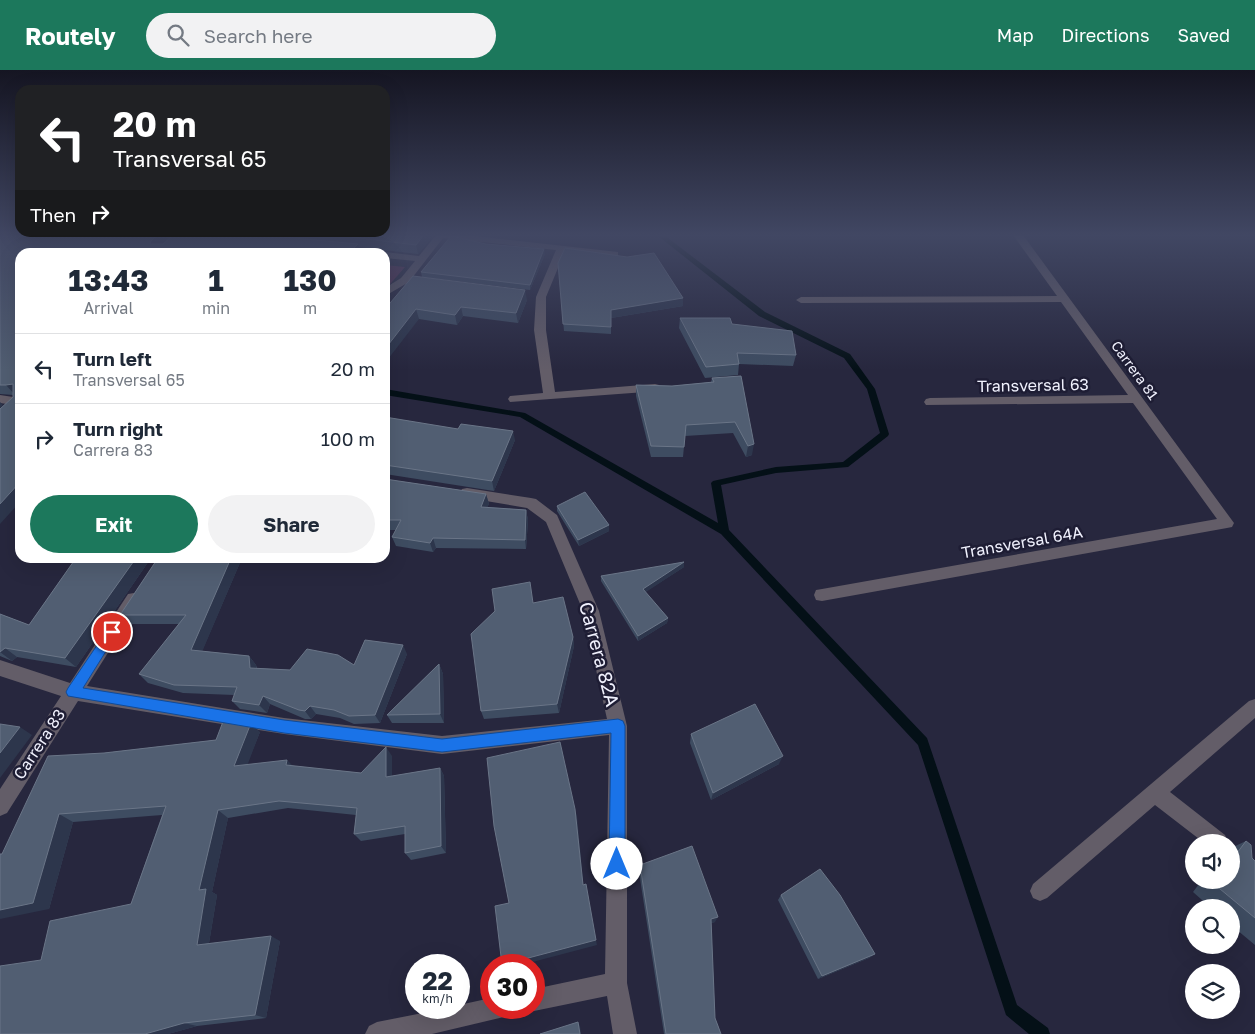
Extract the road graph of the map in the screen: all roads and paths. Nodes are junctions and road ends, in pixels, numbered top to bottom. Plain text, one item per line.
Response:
1 (411, 280) edge
2 (545, 280) edge
3 (1051, 280) edge
4 (390, 291) edge
5 (1065, 299) junction
6 (801, 300) dead end
7 (668, 387) edge
8 (550, 396) junction
9 (0, 399) edge
10 (514, 399) dead end
11 (1138, 400) junction
12 (15, 401) edge
13 (930, 402) dead end
14 (15, 405) edge
15 (6, 413) edge
16 (450, 490) edge
17 (1227, 523) joint
18 (146, 581) edge
19 (822, 595) dead end
20 (0, 668) edge
21 (73, 692) junction
22 (1255, 707) edge
23 (618, 726) junction
24 (1155, 793) junction
25 (0, 806) edge
26 (1208, 834) edge
27 (1040, 891) dead end
28 (616, 983) junction
29 (545, 998) edge
30 (480, 1012) edge
31 (377, 1034) edge
32 (625, 1034) edge

1 - 4 street
2 - 8 street
3 - 5 street, Carrera 81
5 - 6 street
5 - 11 street, Carrera 81
7 - 8 street
8 - 10 street
9 - 12 street
11 - 13 street, Transversal 63
11 - 17 street, Carrera 81
14 - 15 street
16 - 23 street, Carrera 82A
17 - 19 street, Transversal 64A
18 - 21 street, Carrera 83
20 - 21 street
21 - 23 street
21 - 25 street, Carrera 83
22 - 24 street
23 - 28 street, Carrera 82A
24 - 26 street
24 - 27 street
28 - 29 street
28 - 32 street, Carrera 82A
30 - 31 street

